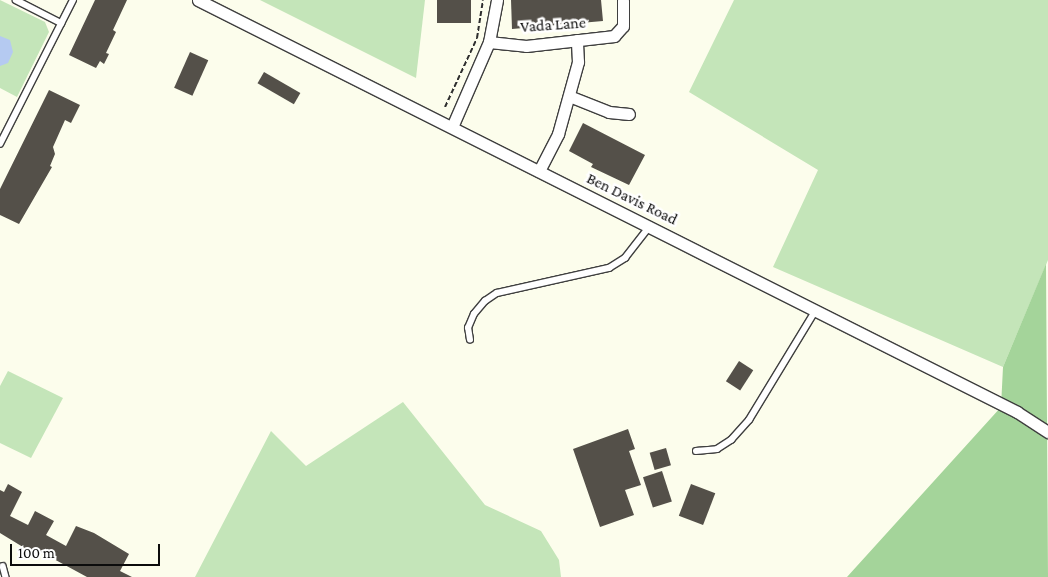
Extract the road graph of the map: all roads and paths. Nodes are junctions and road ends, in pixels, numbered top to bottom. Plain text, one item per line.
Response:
1 (16, 0) edge
2 (72, 0) edge
3 (198, 0) edge
4 (483, 0) edge
5 (497, 0) edge
6 (623, 0) edge
7 (61, 23) junction
8 (578, 40) junction
9 (489, 42) junction
10 (569, 96) junction
11 (445, 107) dead end
12 (629, 114) dead end
13 (452, 127) junction
14 (0, 144) edge
15 (539, 172) junction
16 (650, 226) junction
17 (816, 310) junction
18 (470, 340) dead end
19 (1048, 432) edge
20 (696, 451) dead end
21 (3, 566) dead end
22 (6, 577) edge

1 - 7 lane
2 - 7 lane
3 - 13 street, Ben Davis Road
4 - 11 path
5 - 9 street
6 - 8 street, Vada Lane
7 - 14 lane
8 - 9 street, Vada Lane
8 - 10 street
9 - 13 street
10 - 12 street
10 - 15 street
13 - 15 street, Ben Davis Road
15 - 16 street, Ben Davis Road
16 - 17 street, Ben Davis Road
16 - 18 lane
17 - 19 street, Ben Davis Road
17 - 20 lane
21 - 22 lane

